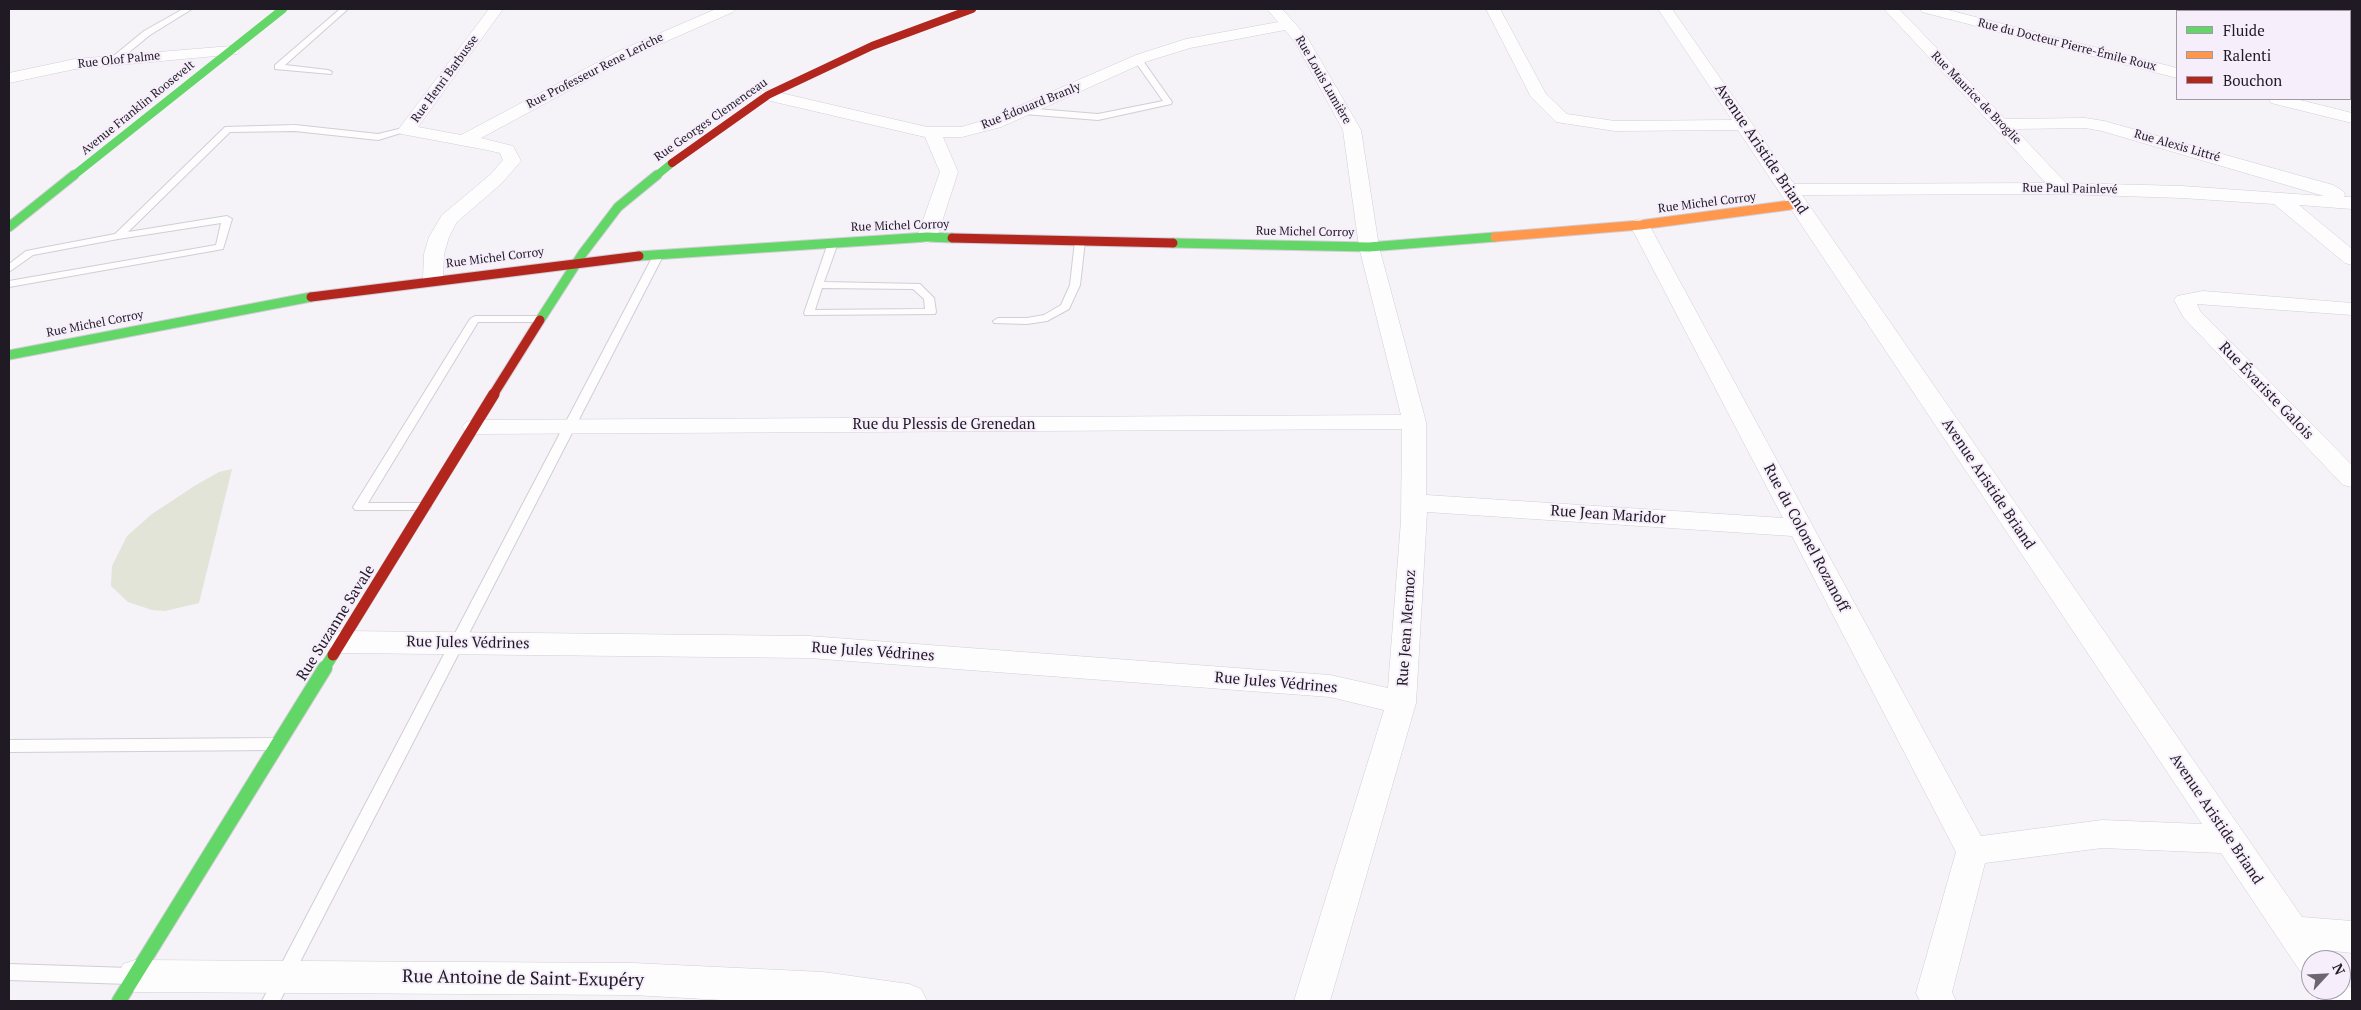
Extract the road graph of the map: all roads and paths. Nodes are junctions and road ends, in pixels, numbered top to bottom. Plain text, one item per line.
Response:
1 (188, 9) edge
2 (283, 9) edge
3 (344, 9) edge
4 (496, 9) edge
5 (728, 9) edge
6 (972, 9) edge
7 (1274, 9) edge
8 (1493, 9) edge
9 (1665, 9) edge
10 (1891, 9) edge
11 (1927, 9) edge
12 (1289, 25) junction
13 (231, 50) junction
14 (114, 60) junction
15 (1138, 60) junction
16 (328, 72) dead end
17 (2176, 73) edge
18 (9, 78) edge
19 (768, 95) junction
20 (2281, 100) edge
21 (1024, 110) junction
22 (2352, 118) edge
23 (2001, 124) junction
24 (1744, 125) junction
25 (407, 130) junction
26 (932, 132) junction
27 (464, 140) junction
28 (2061, 188) junction
29 (1793, 197) junction
30 (2280, 199) junction
31 (2349, 203) edge
32 (1640, 226) junction
33 (9, 227) edge
34 (118, 236) junction
35 (927, 237) junction
36 (1080, 241) junction
37 (832, 243) junction
38 (1369, 247) junction
39 (659, 254) junction
40 (2352, 259) edge
41 (579, 261) junction
42 (9, 269) edge
43 (433, 279) junction
44 (9, 284) edge
45 (818, 285) junction
46 (2352, 308) edge
47 (541, 319) junction
48 (998, 321) dead end
49 (9, 355) edge
50 (1414, 422) junction
51 (569, 426) junction
52 (474, 427) junction
53 (2352, 479) edge
54 (1414, 502) junction
55 (425, 507) junction
56 (1801, 528) junction
57 (341, 642) junction
58 (457, 643) junction
59 (1401, 703) junction
60 (278, 744) junction
61 (9, 746) edge
62 (2230, 839) junction
63 (1972, 851) junction
64 (2293, 932) junction
65 (2352, 937) edge
66 (2305, 950) edge
67 (9, 972) edge
68 (127, 989) edge
69 (277, 989) edge
70 (910, 1001) edge
71 (1312, 1001) edge
72 (1938, 1001) edge

1 - 14 lane
2 - 13 street, Avenue Franklin Roosevelt
3 - 16 lane
4 - 25 street, Rue Henri Barbusse
5 - 27 street, Rue Professeur Rene Leriche
6 - 19 street, Rue Georges Clemenceau
7 - 12 street, Rue Louis Lumière
8 - 24 street
9 - 24 street, Avenue Aristide Briand
10 - 23 street, Rue Maurice de Broglie
11 - 17 street, Rue du Docteur Pierre-Émile Roux
12 - 15 street, Rue Édouard Branly
12 - 38 street, Rue Louis Lumière
13 - 14 street, Rue Olof Palme
13 - 33 street, Avenue Franklin Roosevelt
14 - 18 street, Rue Olof Palme
15 - 21 street, Rue Édouard Branly
15 - 21 lane
19 - 26 street, Rue Édouard Branly
19 - 41 street, Rue Georges Clemenceau
20 - 22 street
21 - 26 street, Rue Édouard Branly
23 - 28 street, Rue Maurice de Broglie
23 - 31 street, Rue Alexis Littré
24 - 29 street, Avenue Aristide Briand
25 - 27 street, Rue Henri Barbusse
25 - 34 lane
26 - 35 street
27 - 43 street, Rue Henri Barbusse
28 - 29 street, Rue Paul Painlevé
28 - 30 street, Rue Paul Painlevé
29 - 32 street, Rue Michel Corroy
29 - 62 street, Avenue Aristide Briand
30 - 31 street, Rue Paul Painlevé
30 - 40 street
32 - 38 street, Rue Michel Corroy
32 - 56 street, Rue du Colonel Rozanoff
34 - 42 lane
34 - 44 lane
35 - 36 street, Rue Michel Corroy
35 - 37 street, Rue Michel Corroy
36 - 38 street, Rue Michel Corroy
36 - 48 lane
37 - 39 street, Rue Michel Corroy
37 - 45 lane
38 - 50 street, Rue Jean Mermoz
39 - 41 street, Rue Michel Corroy
39 - 51 lane
41 - 43 street, Rue Michel Corroy
41 - 47 street, Rue Suzanne Savale
43 - 49 street, Rue Michel Corroy
45 - 45 lane
46 - 53 street, Rue Évariste Galois
47 - 52 street, Rue Suzanne Savale
47 - 55 lane
50 - 51 street, Rue du Plessis de Grenedan
50 - 54 street, Rue Jean Mermoz
51 - 52 street, Rue du Plessis de Grenedan
51 - 58 lane
52 - 55 street, Rue Suzanne Savale
54 - 56 street, Rue Jean Maridor
54 - 59 street, Rue Jean Mermoz
55 - 57 street, Rue Suzanne Savale
56 - 63 street, Rue du Colonel Rozanoff
57 - 58 street, Rue Jules Védrines
57 - 60 street, Rue Suzanne Savale
58 - 59 street, Rue Jules Védrines
58 - 69 lane
59 - 71 street, Rue Jean Mermoz
60 - 61 lane
60 - 68 street, Rue Suzanne Savale
62 - 63 street
62 - 64 street, Avenue Aristide Briand
63 - 72 street
64 - 65 street
64 - 66 street, Avenue Aristide Briand
67 - 68 lane
68 - 69 street, Rue Antoine de Saint-Exupéry
69 - 70 street, Rue Antoine de Saint-Exupéry

